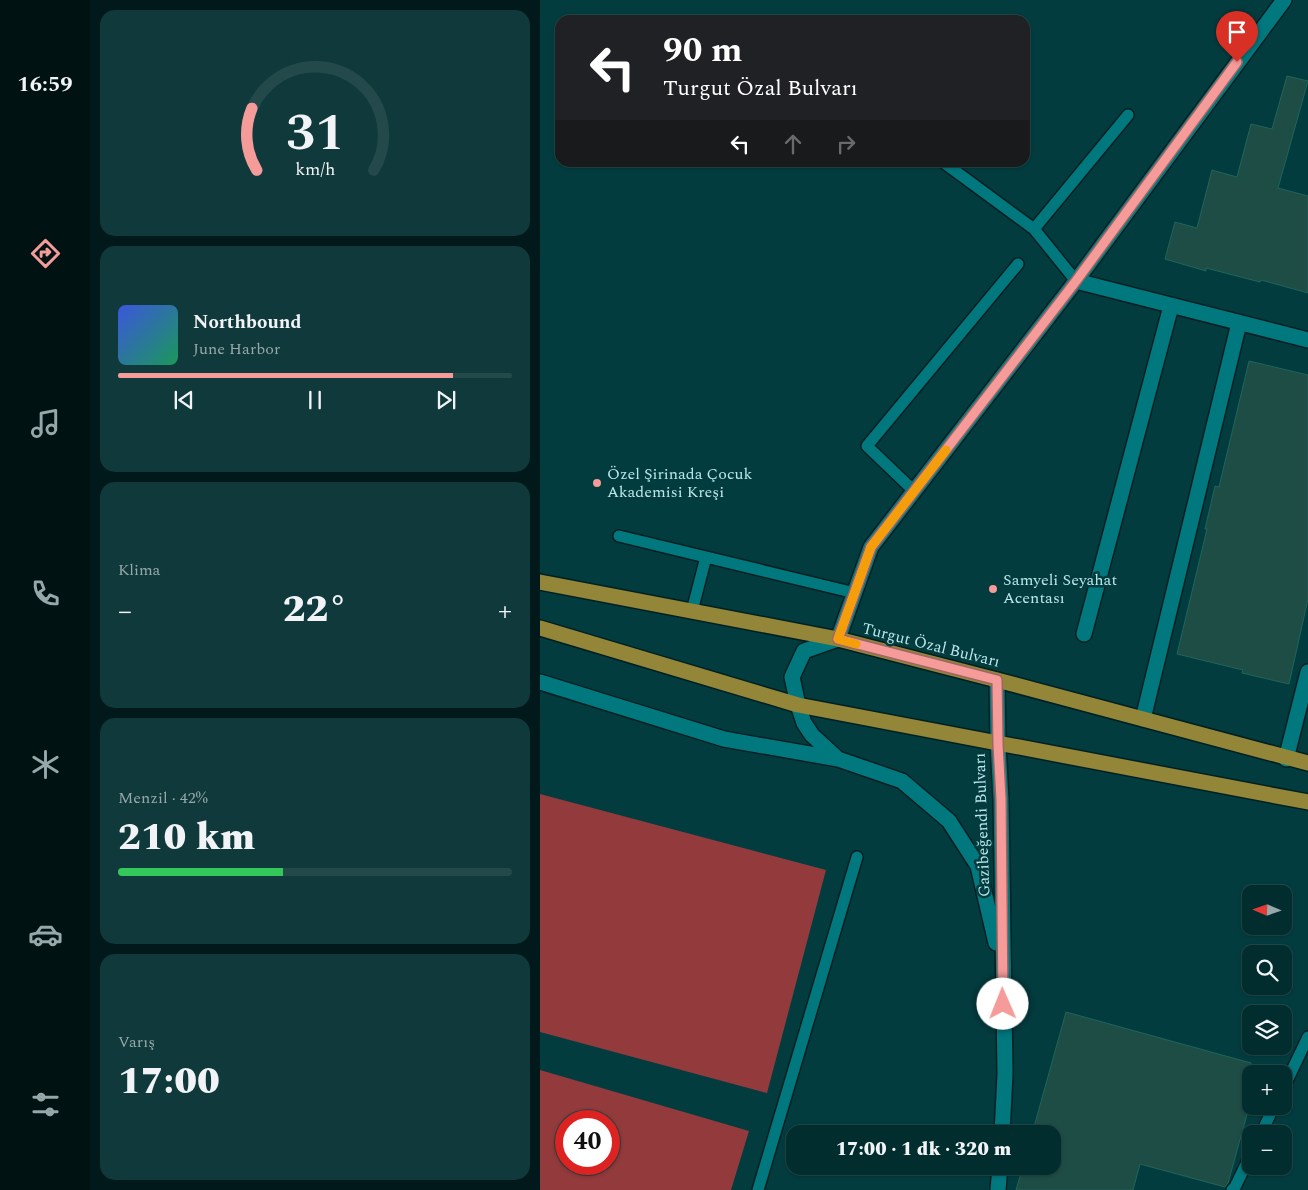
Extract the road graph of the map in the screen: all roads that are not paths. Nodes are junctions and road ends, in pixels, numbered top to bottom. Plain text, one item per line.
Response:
1 (1284, 0) edge
2 (1128, 115) dead end
3 (950, 167) edge
4 (1034, 229) junction
5 (1018, 264) dead end
6 (1076, 281) junction
7 (1171, 306) junction
8 (1240, 323) junction
9 (1308, 340) edge
10 (914, 491) junction
11 (619, 536) dead end
12 (706, 557) junction
13 (540, 582) edge
14 (855, 593) junction
15 (692, 611) junction
16 (540, 628) edge
17 (1084, 634) dead end
18 (838, 639) junction
19 (1308, 672) edge
20 (997, 680) junction
21 (540, 682) edge
22 (798, 705) junction
23 (1143, 720) junction
24 (998, 744) junction
25 (838, 759) junction
26 (1286, 759) junction
27 (1308, 763) edge
28 (1308, 802) edge
29 (857, 857) dead end
30 (1002, 968) junction
31 (1308, 1037) edge
32 (1292, 1070) edge
33 (1002, 1125) edge
34 (1242, 1173) edge
35 (999, 1175) edge
36 (758, 1190) edge
37 (998, 1190) edge
38 (1232, 1190) edge

1 - 6 street
2 - 4 lane
3 - 4 lane
4 - 6 lane
5 - 10 lane
6 - 7 street
6 - 10 street
7 - 8 street
7 - 17 street
8 - 9 street
8 - 23 street
10 - 14 street
11 - 12 lane
12 - 14 lane
12 - 15 lane
13 - 15 highway, Turgut Özal Bulvarı
14 - 18 street
15 - 18 highway, Turgut Özal Bulvarı
16 - 22 highway
18 - 20 highway, Turgut Özal Bulvarı
18 - 22 street, Gazibeğendi Bulvarı
19 - 26 street
20 - 23 highway, Turgut Özal Bulvarı
20 - 24 street, Gazibeğendi Bulvarı
21 - 25 street
22 - 24 highway
22 - 25 street, Gazibeğendi Bulvarı
23 - 26 highway, Turgut Özal Bulvarı
24 - 28 highway
24 - 30 street, Gazibeğendi Bulvarı
25 - 30 street, Gazibeğendi Bulvarı
26 - 27 highway, Turgut Özal Bulvarı
29 - 36 lane
30 - 33 street, Gazibeğendi Bulvarı
31 - 32 lane
34 - 38 lane
35 - 37 street

